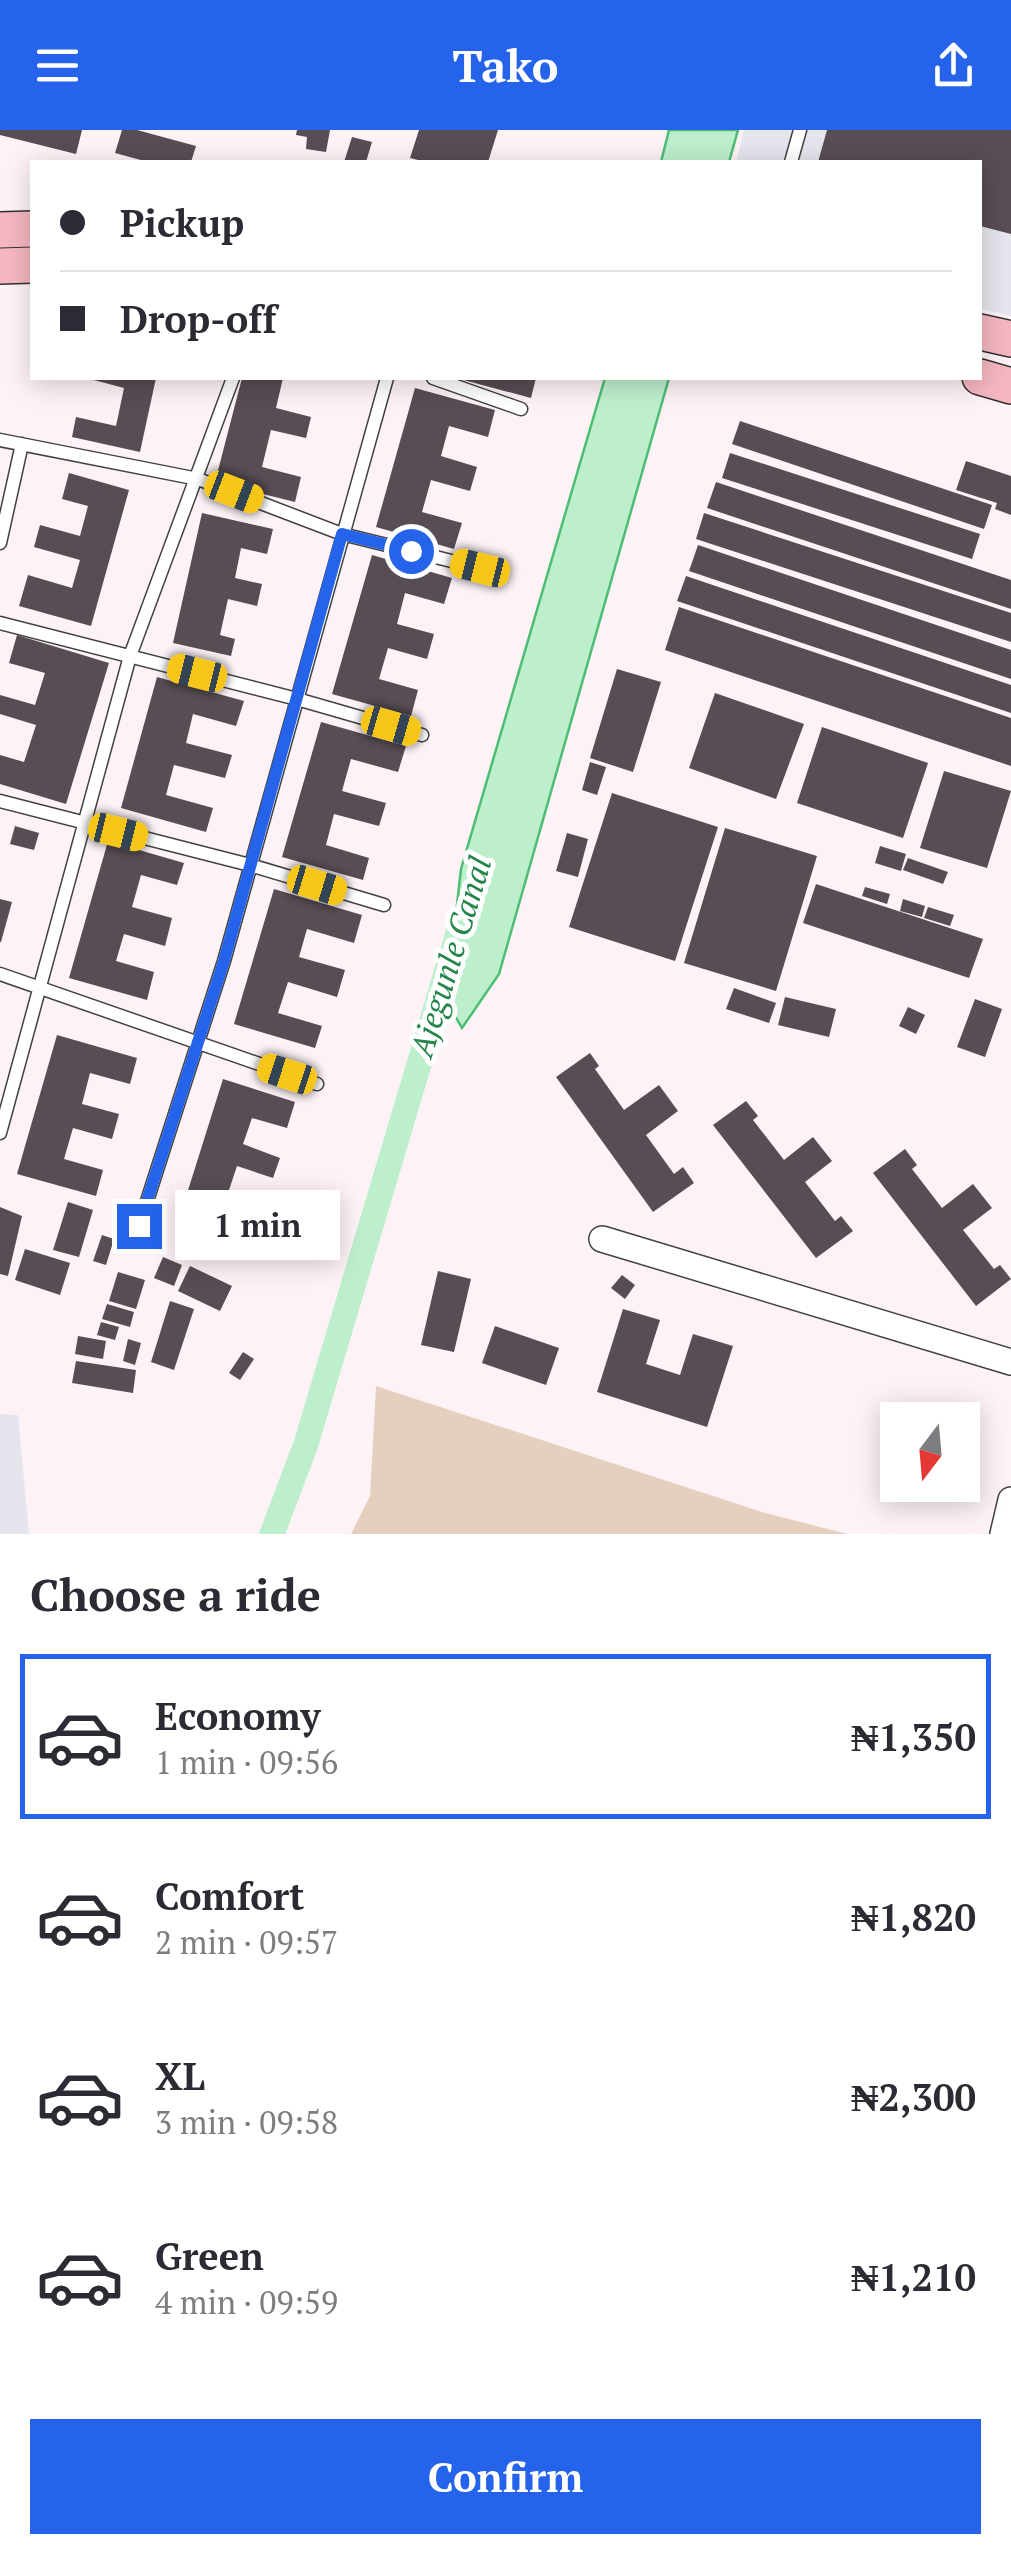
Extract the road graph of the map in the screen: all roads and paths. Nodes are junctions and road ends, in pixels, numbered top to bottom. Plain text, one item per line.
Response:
1 (800, 130) edge
2 (792, 160) edge
3 (30, 229) edge
4 (0, 230) edge
5 (30, 264) edge
6 (0, 266) edge
7 (982, 332) edge
8 (1011, 339) edge
9 (982, 379) edge
10 (232, 380) edge
11 (386, 380) edge
12 (439, 380) edge
13 (1011, 386) edge
14 (521, 409) dead end
15 (0, 440) edge
16 (22, 444) junction
17 (198, 479) junction
18 (342, 534) junction
19 (0, 542) edge
20 (480, 568) dead end
21 (0, 624) edge
22 (130, 656) junction
23 (297, 699) junction
24 (422, 735) dead end
25 (0, 801) edge
26 (84, 823) junction
27 (250, 865) junction
28 (384, 905) dead end
29 (0, 974) edge
30 (40, 985) junction
31 (198, 1044) junction
32 (316, 1084) dead end
33 (0, 1132) edge
34 (139, 1226) dead end
35 (602, 1240) dead end
36 (1011, 1362) edge
37 (1011, 1500) edge
38 (1003, 1534) edge

1 - 2 lane
3 - 4 main road
5 - 6 main road
7 - 8 main road
9 - 13 main road
10 - 17 lane
11 - 18 lane
12 - 14 lane
15 - 16 lane
16 - 17 lane
16 - 19 lane
17 - 18 lane
17 - 22 lane
18 - 20 lane
18 - 23 lane
21 - 22 lane
22 - 23 lane
22 - 26 lane
23 - 24 lane
23 - 27 lane
25 - 26 lane
26 - 27 lane
26 - 30 lane
27 - 28 lane
27 - 31 lane
29 - 30 lane
30 - 31 lane
30 - 33 lane
31 - 32 lane
31 - 34 lane
35 - 36 street
37 - 38 street

